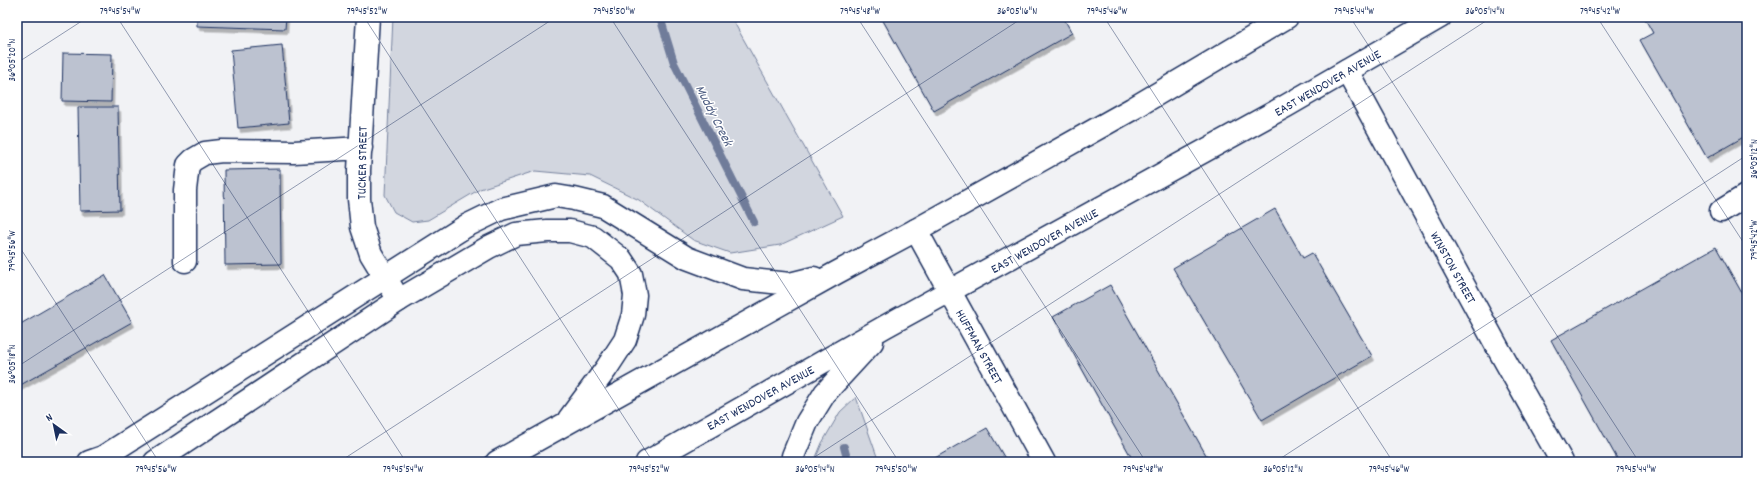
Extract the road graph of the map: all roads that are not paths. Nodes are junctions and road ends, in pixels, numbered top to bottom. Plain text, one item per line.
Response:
1 (368, 17) edge
2 (1287, 17) edge
3 (1440, 17) edge
4 (1347, 71) junction
5 (361, 148) junction
6 (1747, 195) edge
7 (1721, 211) dead end
8 (916, 230) junction
9 (186, 261) dead end
10 (836, 273) junction
11 (384, 277) junction
12 (950, 291) junction
13 (399, 300) junction
14 (886, 326) junction
15 (564, 425) junction
16 (89, 462) edge
17 (155, 462) edge
18 (497, 462) edge
19 (647, 462) edge
20 (793, 462) edge
21 (1044, 462) edge
22 (1562, 462) edge

1 - 5 main road, TUCKER STREET
2 - 8 main road
3 - 4 main road, EAST WENDOVER AVENUE
4 - 12 main road, EAST WENDOVER AVENUE
4 - 22 main road, WINSTON STREET
5 - 9 main road
5 - 11 main road, TUCKER STREET
6 - 7 main road
8 - 10 main road
8 - 12 main road, HUFFMAN STREET
10 - 11 main road
10 - 15 main road
11 - 13 main road, TUCKER STREET
11 - 16 main road
12 - 14 main road, EAST WENDOVER AVENUE
12 - 21 main road, HUFFMAN STREET
13 - 15 main road
13 - 17 main road
14 - 19 main road, EAST WENDOVER AVENUE
14 - 20 main road
15 - 18 main road

